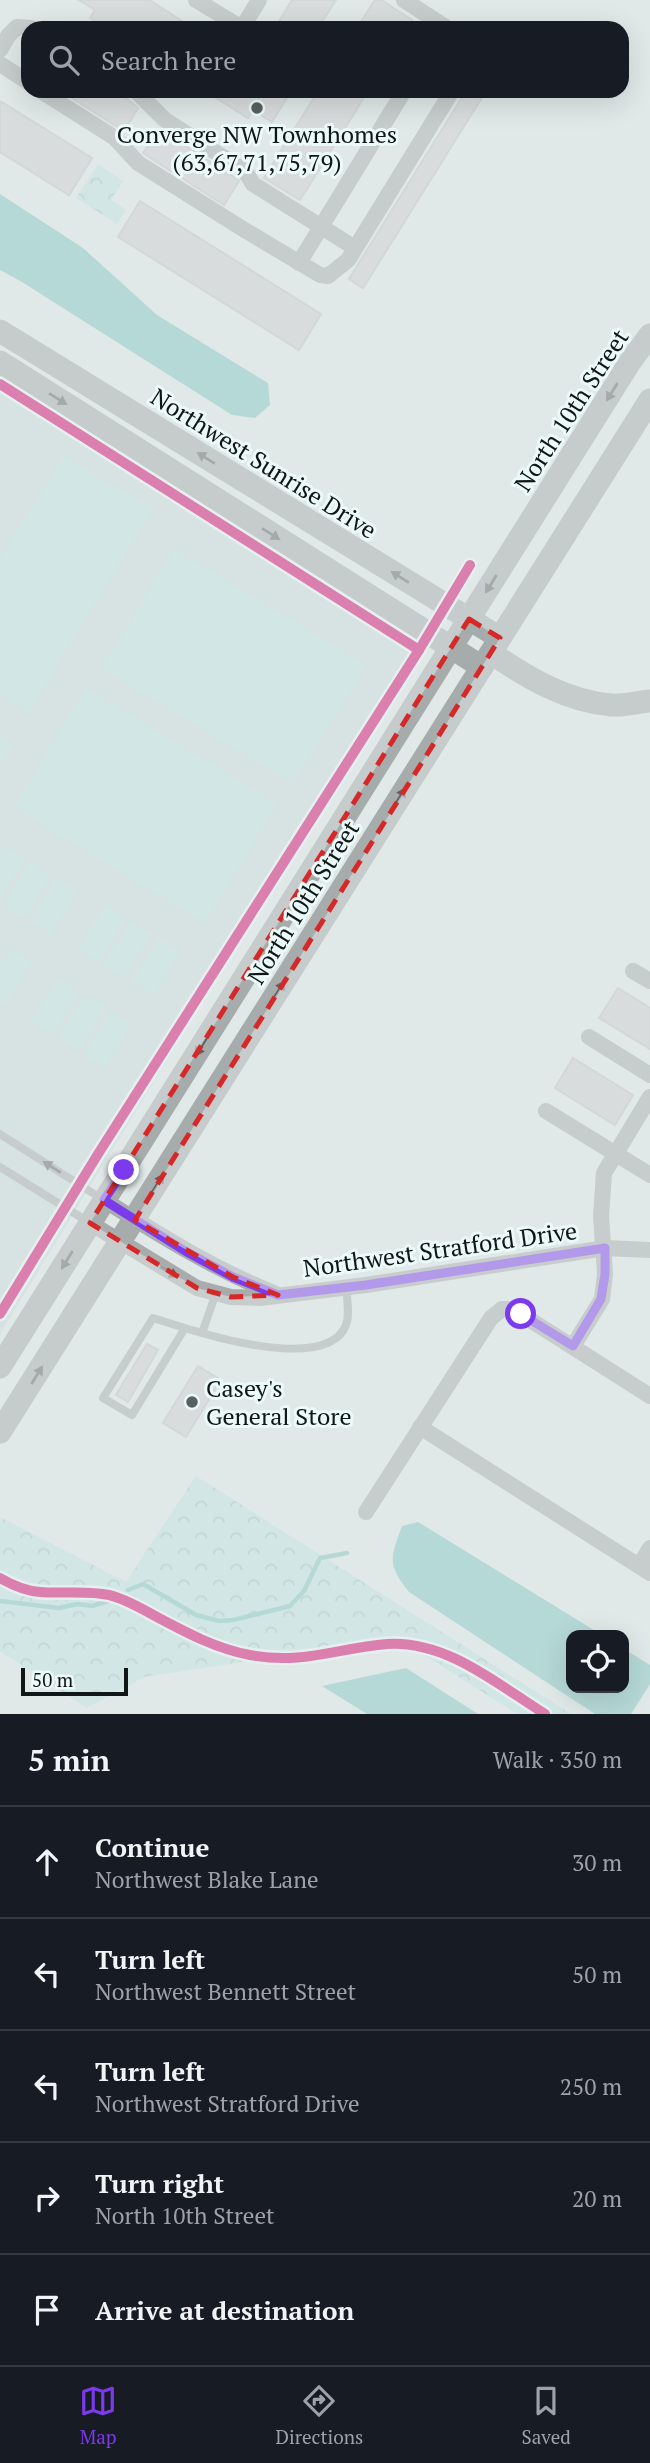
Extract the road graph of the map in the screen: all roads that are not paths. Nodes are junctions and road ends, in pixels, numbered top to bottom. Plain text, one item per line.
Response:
1 (196, 0) edge
2 (259, 0) edge
3 (404, 0) edge
4 (230, 21) edge
5 (246, 21) edge
6 (436, 21) edge
7 (21, 27) edge
8 (0, 50) edge
9 (0, 64) edge
10 (21, 78) edge
11 (52, 98) edge
12 (143, 98) edge
13 (400, 98) edge
14 (448, 98) edge
15 (321, 227) junction
16 (355, 248) junction
17 (299, 263) junction
18 (0, 331) edge
19 (650, 335) edge
20 (0, 362) edge
21 (650, 400) edge
22 (469, 619) junction
23 (451, 648) junction
24 (491, 653) junction
25 (650, 701) edge
26 (632, 971) dead end
27 (650, 981) edge
28 (589, 1037) dead end
29 (650, 1075) edge
30 (650, 1097) edge
31 (546, 1111) dead end
32 (0, 1134) edge
33 (616, 1153) junction
34 (0, 1167) edge
35 (650, 1175) edge
36 (104, 1200) junction
37 (135, 1220) junction
38 (90, 1223) junction
39 (121, 1242) junction
40 (605, 1248) junction
41 (650, 1250) edge
42 (346, 1287) junction
43 (216, 1293) junction
44 (278, 1295) junction
45 (185, 1328) junction
46 (202, 1333) junction
47 (573, 1346) junction
48 (0, 1367) edge
49 (650, 1395) edge
50 (421, 1427) junction
51 (0, 1432) edge
52 (366, 1512) dead end
53 (650, 1548) edge
54 (644, 1570) edge

1 - 4 street
2 - 5 street
3 - 6 street
7 - 8 street
9 - 10 street
11 - 17 street
12 - 15 street
13 - 15 street
14 - 16 street
15 - 16 street
15 - 17 street
16 - 17 street
22 -> 18 main road, Northwest Sunrise Drive
19 -> 22 main road, North 10th Street
20 -> 23 main road, Northwest Sunrise Drive
21 - 24 main road, North 10th Street
22 - 23 main road, North 10th Street
22 - 24 main road, Northwest Sunrise Drive
23 - 24 main road, Northwest Sunrise Drive
23 -> 36 main road, North 10th Street
24 - 25 main road, Northwest Sunrise Drive
37 -> 24 main road, North 10th Street
26 - 27 street
28 - 29 street
30 - 33 street
31 - 33 street
36 -> 32 lane
33 - 35 street
33 - 40 street
34 - 38 lane
36 - 37 street, Northwest Stratford Drive
36 - 38 main road, North 10th Street
37 - 39 main road, North 10th Street
37 - 44 street, Northwest Stratford Drive
38 - 39 street, Northwest Stratford Drive
38 -> 48 main road, North 10th Street
39 -> 43 street, Northwest Stratford Drive
51 -> 39 main road, North 10th Street
40 - 41 street, Northwest Stratford Drive
40 - 42 street, Northwest Stratford Drive
40 - 47 street
42 - 44 street, Northwest Stratford Drive
42 - 46 lane
43 - 44 street, Northwest Stratford Drive
43 - 46 lane
45 - 45 lane
45 - 46 lane
47 - 49 street
47 - 50 street
50 - 52 street
50 - 54 street
53 - 54 street

